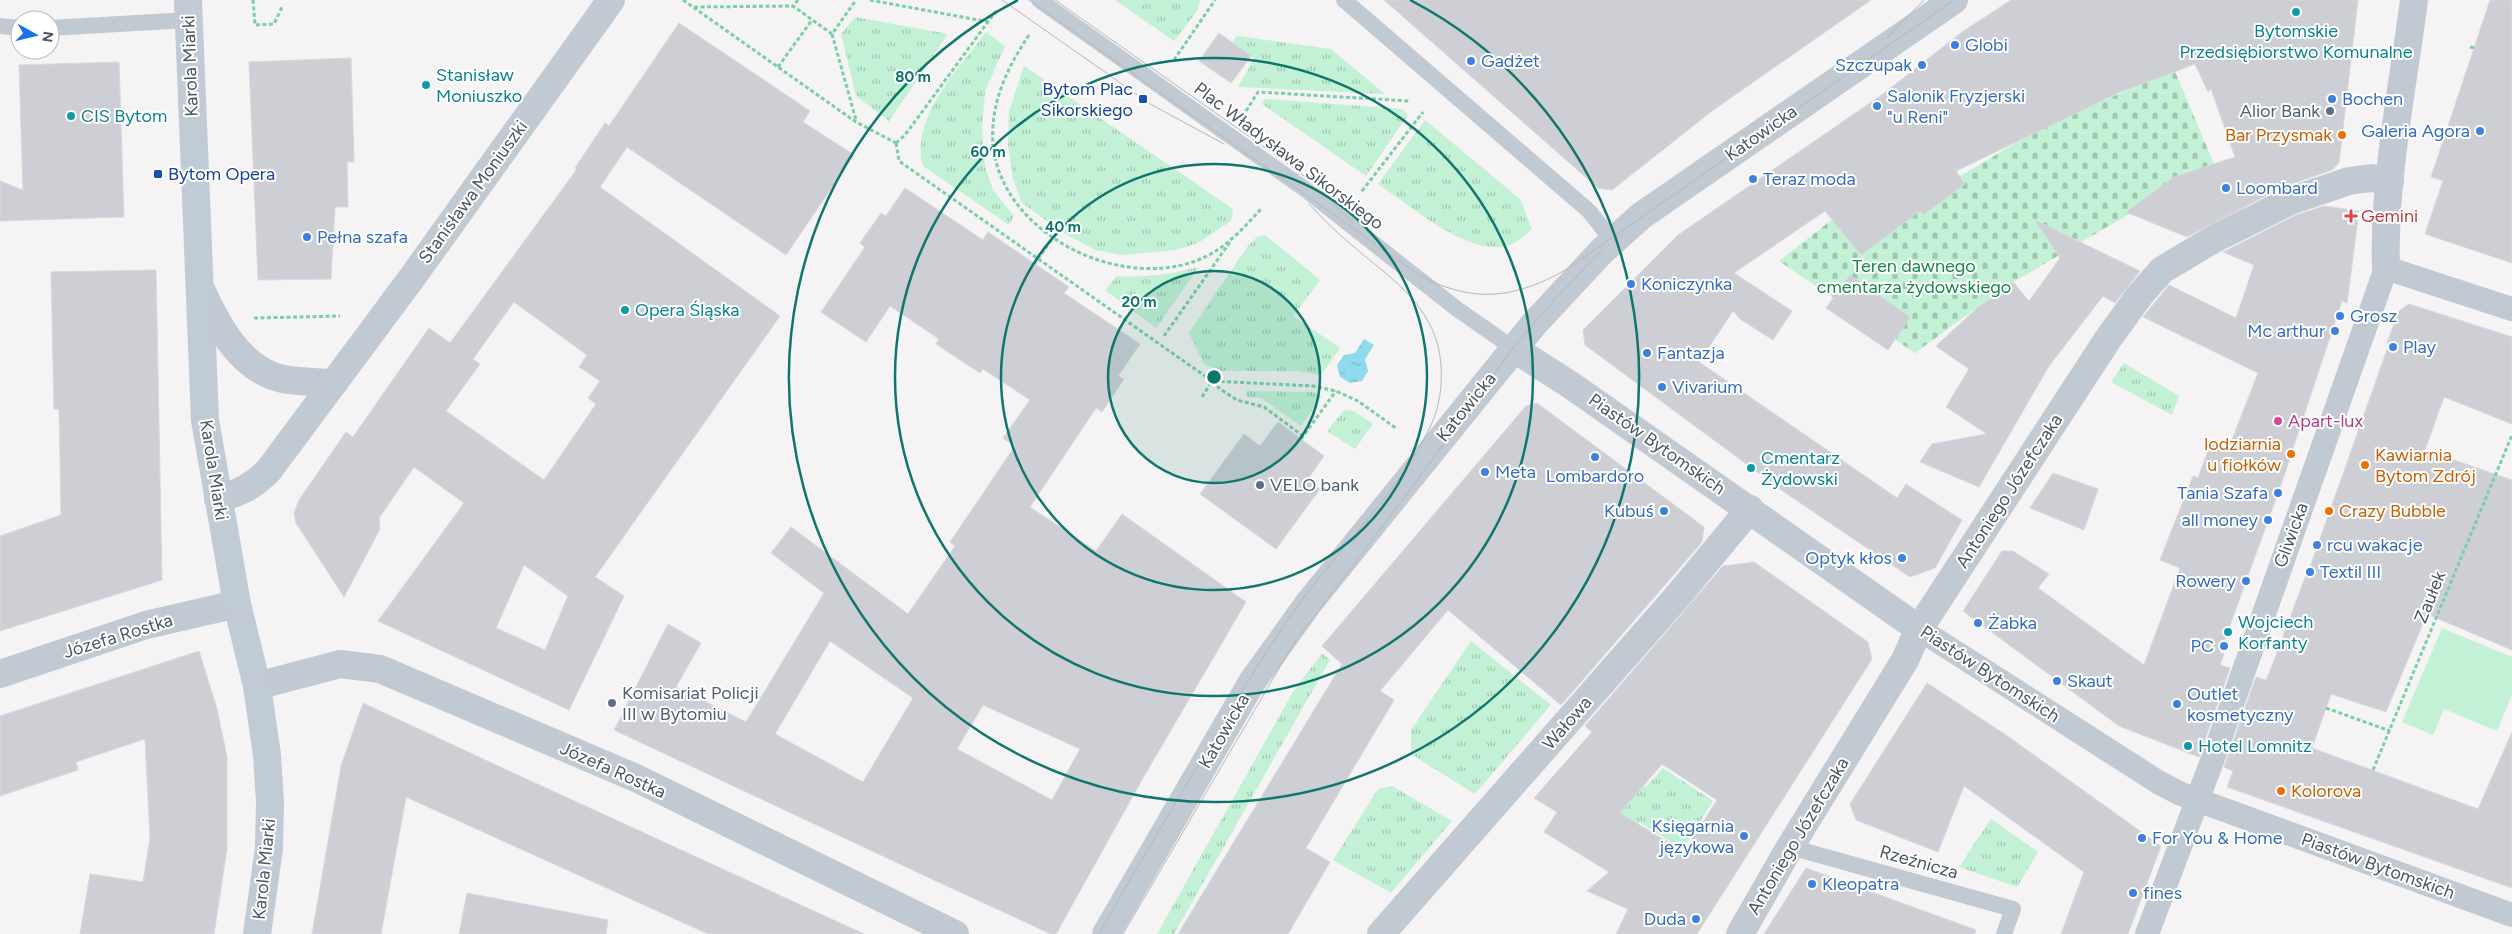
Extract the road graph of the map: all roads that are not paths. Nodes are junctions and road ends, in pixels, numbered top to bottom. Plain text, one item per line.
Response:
1 (610, 0) edge
2 (1039, 0) edge
3 (1344, 0) edge
4 (1954, 0) edge
5 (2414, 0) edge
6 (188, 10) edge
7 (60, 27) edge
8 (2390, 181) junction
9 (1612, 240) junction
10 (2386, 268) junction
11 (200, 285) junction
12 (2512, 309) edge
13 (1513, 348) junction
14 (334, 383) junction
15 (218, 499) junction
16 (1750, 509) junction
17 (237, 604) junction
18 (1919, 629) junction
19 (0, 674) edge
20 (257, 686) junction
21 (2196, 801) junction
22 (1790, 847) junction
23 (2512, 915) edge
24 (257, 934) edge
25 (955, 934) edge
26 (1106, 934) edge
27 (1381, 934) edge
28 (1740, 934) edge
29 (2004, 934) edge
30 (2147, 934) edge

1 - 14 street, Stanisława Moniuszki
2 - 13 lane, Plac Władysława Sikorskiego
3 - 9 lane
4 - 9 street, Katowicka
5 - 8 street
6 - 7 lane
6 - 11 main road, Karola Miarki
8 - 10 street
8 - 18 street, Antoniego Józefczaka
9 - 13 street, Katowicka
10 - 12 street
10 - 21 street, Gliwicka
11 - 14 street
11 - 15 main road, Karola Miarki
13 - 16 street, Piastów Bytomskich
13 - 26 street, Katowicka
14 - 15 street, Stanisława Moniuszki
15 - 17 main road, Karola Miarki
16 - 18 street, Piastów Bytomskich
16 - 27 street, Wałowa
17 - 19 street, Józefa Rostka
17 - 20 main road, Karola Miarki
18 - 21 street, Piastów Bytomskich
18 - 22 street, Antoniego Józefczaka
20 - 24 main road, Karola Miarki
20 - 25 street, Józefa Rostka
21 - 23 street, Piastów Bytomskich
21 - 30 street, Gliwicka
22 - 28 street, Antoniego Józefczaka
22 - 29 lane, Rzeźnicza

